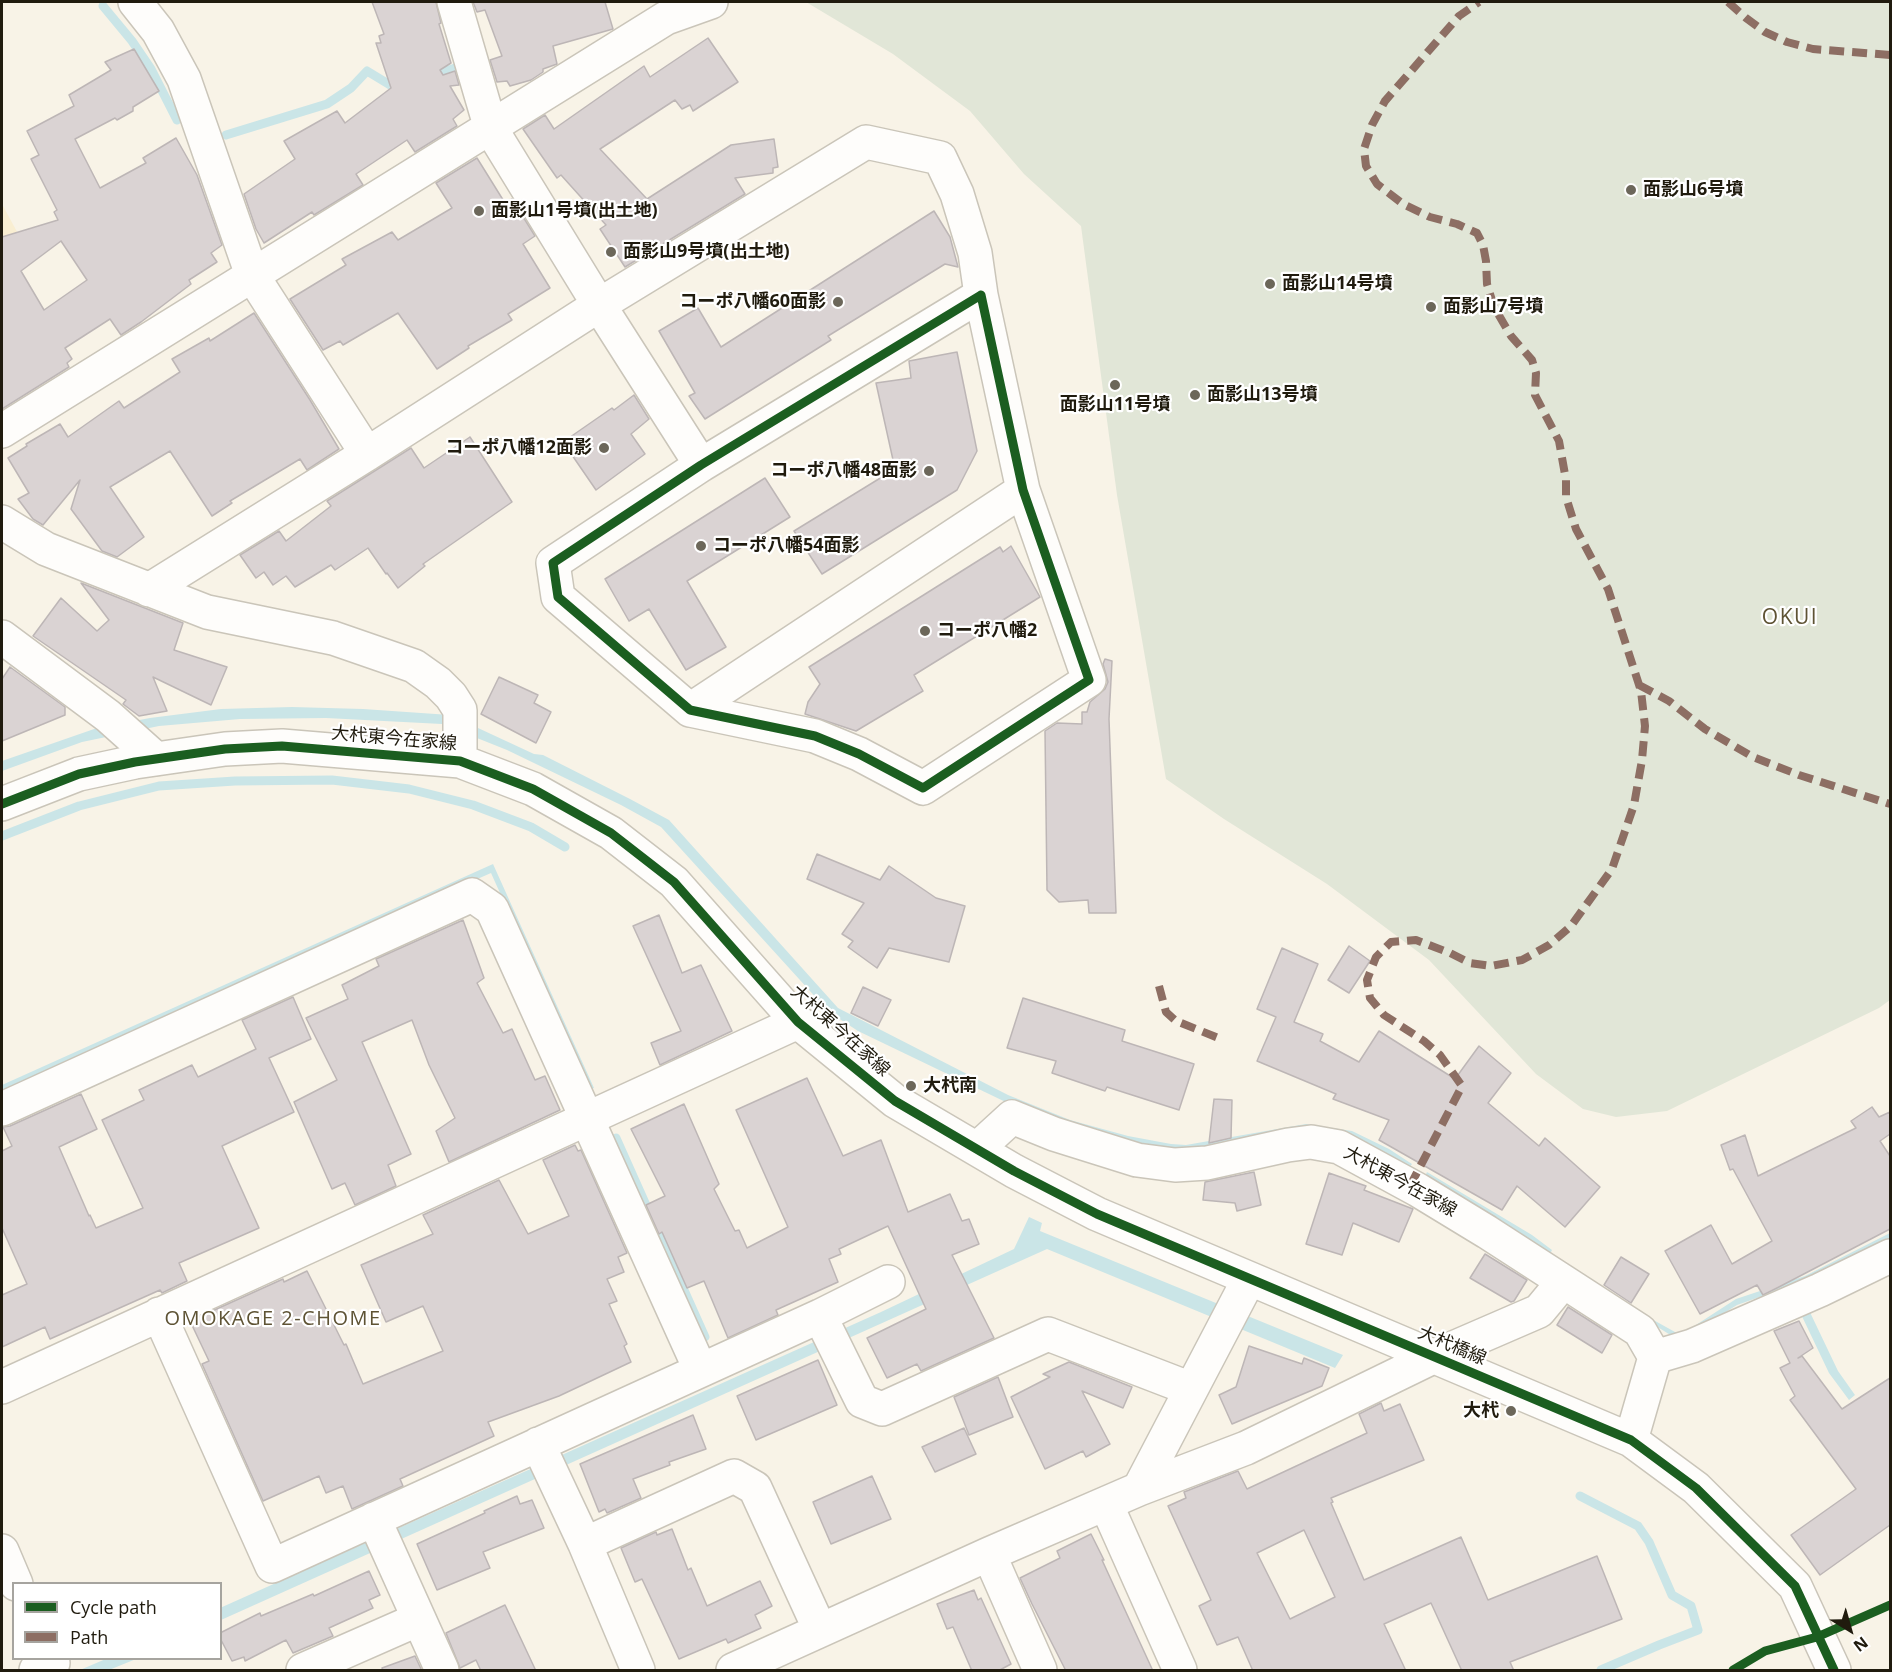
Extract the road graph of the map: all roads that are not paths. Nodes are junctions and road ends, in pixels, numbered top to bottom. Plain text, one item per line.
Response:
1 (135, 2) edge
2 (454, 2) edge
3 (711, 2) edge
4 (491, 129) junction
5 (252, 275) junction
6 (981, 295) junction
7 (599, 305) junction
8 (2, 431) edge
9 (367, 454) junction
10 (701, 465) junction
11 (1023, 490) junction
12 (2, 522) edge
13 (149, 590) junction
14 (2, 637) edge
15 (690, 710) junction
16 (156, 759) junction
17 (460, 761) junction
18 (2, 804) edge
19 (798, 1022) junction
20 (2, 1109) edge
21 (586, 1120) junction
22 (977, 1149) junction
23 (1890, 1256) edge
24 (1249, 1279) junction
25 (888, 1282) dead end
26 (1563, 1282) junction
27 (159, 1314) junction
28 (820, 1316) junction
29 (1435, 1356) junction
30 (1655, 1356) junction
31 (700, 1369) junction
32 (2, 1387) edge
33 (1191, 1389) junction
34 (1631, 1440) junction
35 (538, 1444) junction
36 (1139, 1489) junction
37 (1106, 1504) junction
38 (374, 1519) junction
39 (585, 1544) junction
40 (2, 1551) edge
41 (989, 1554) junction
42 (15, 1582) edge
43 (419, 1619) junction
44 (820, 1630) junction
45 (303, 1671) edge
46 (442, 1671) edge
47 (638, 1671) edge
48 (733, 1671) edge
49 (1040, 1671) edge
50 (1180, 1671) edge
51 (1834, 1671) edge

1 - 5 street
2 - 4 street
3 - 4 street
4 - 5 street
4 - 7 street
5 - 8 street
5 - 9 street
6 - 7 street
6 - 10 street
6 - 11 street
7 - 9 street
7 - 10 street
9 - 13 street
10 - 15 street
11 - 15 street
11 - 15 street
12 - 13 street
13 - 17 street
14 - 16 street
16 - 17 street, 大杙東今在家線
16 - 18 street, 大杙東今在家線
17 - 19 street, 大杙東今在家線
19 - 21 street
19 - 22 street, 大杙東今在家線
20 - 21 street
21 - 27 street
21 - 31 street
22 - 24 street, 大杙橋線
22 - 26 street, 大杙東今在家線
23 - 30 street
24 - 29 street, 大杙橋線
24 - 33 street
25 - 28 street
26 - 29 street
26 - 30 street, 大杙東今在家線
27 - 32 street
27 - 38 street
28 - 31 street
28 - 33 street
29 - 34 street, 大杙橋線
29 - 36 street
30 - 34 street
31 - 35 street
33 - 36 street
34 - 51 street, 大杙橋線
35 - 38 street
35 - 39 street
36 - 37 street
37 - 41 street
37 - 50 street
38 - 43 street
39 - 44 street
39 - 47 street
40 - 42 street
41 - 44 street
41 - 49 street
43 - 45 street
43 - 46 street
44 - 48 street

